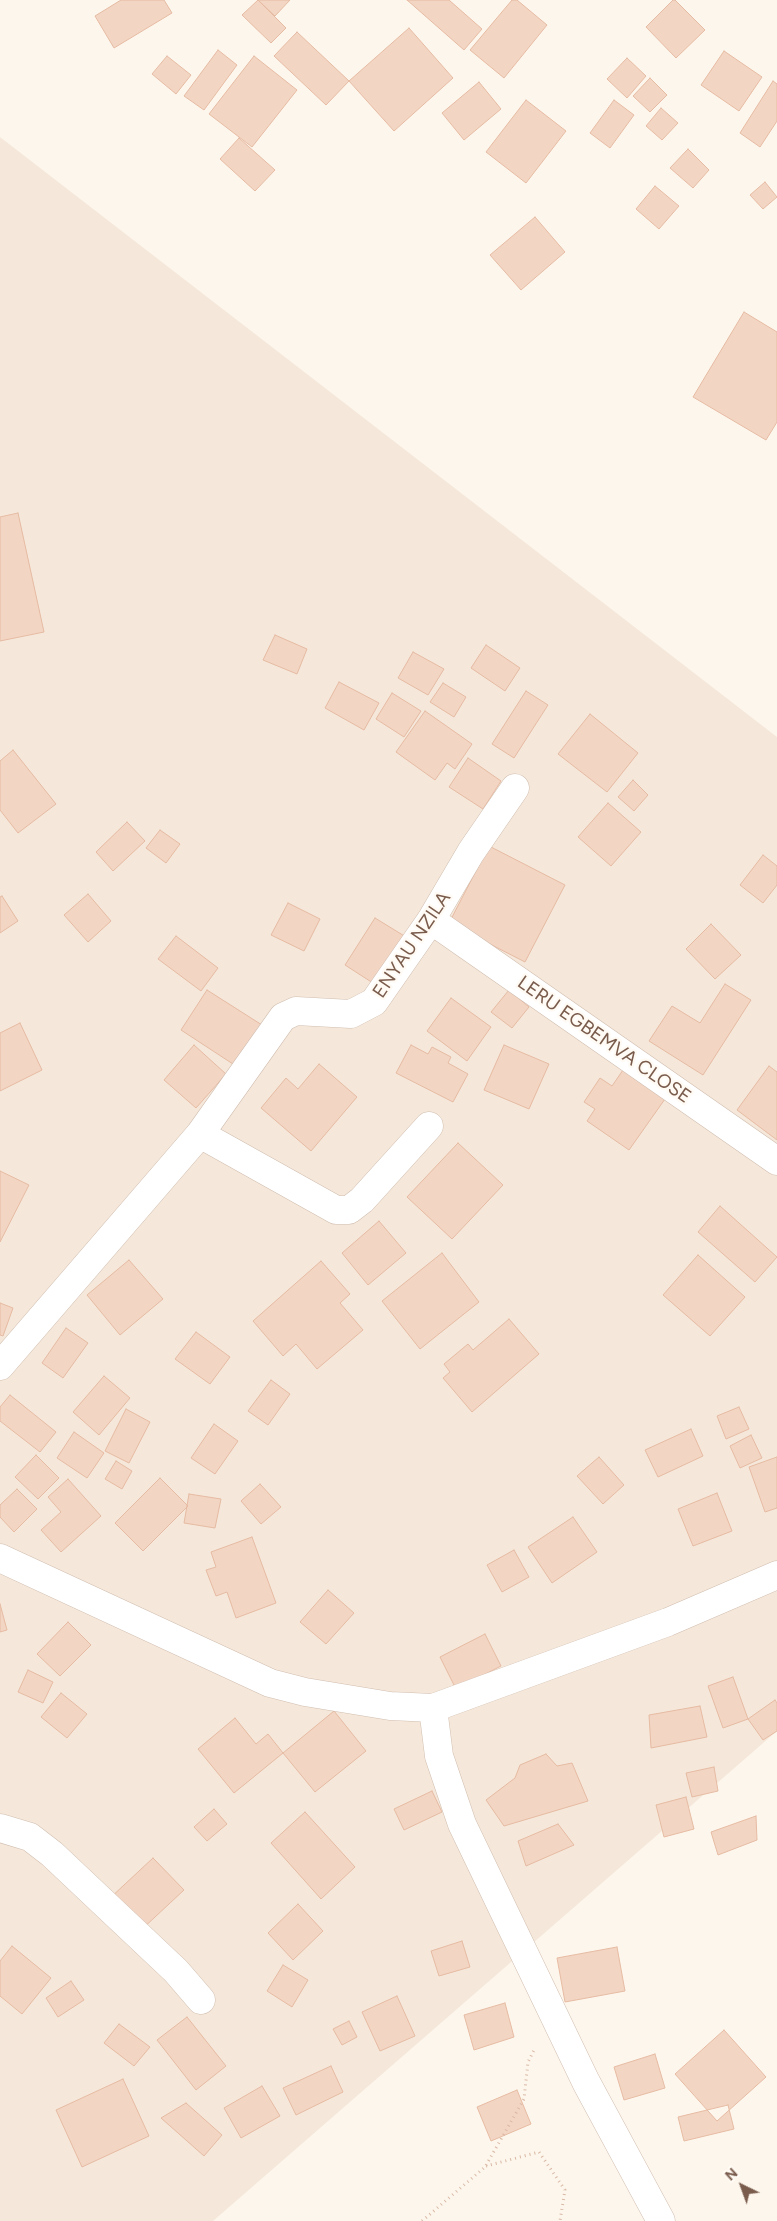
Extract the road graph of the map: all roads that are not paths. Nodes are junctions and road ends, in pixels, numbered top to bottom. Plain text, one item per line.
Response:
1 (515, 788) dead end
2 (431, 920) junction
3 (429, 1126) dead end
4 (200, 1134) junction
5 (777, 1160) edge
6 (0, 1366) edge
7 (0, 1558) edge
8 (777, 1575) edge
9 (433, 1708) junction
10 (0, 1828) edge
11 (201, 2000) dead end
12 (661, 2221) edge

1 - 2 street, ENYAU NZILA
2 - 4 street, ENYAU NZILA
2 - 5 street, LERU EGBEMVA CLOSE
3 - 4 street
4 - 6 street, ENYAU NZILA
7 - 9 street
8 - 9 street
9 - 12 street
10 - 11 street

